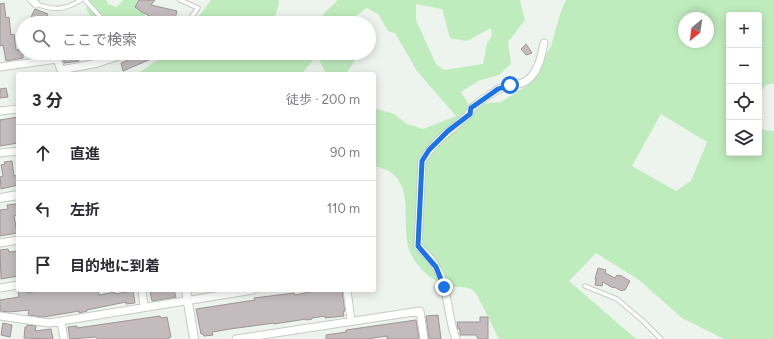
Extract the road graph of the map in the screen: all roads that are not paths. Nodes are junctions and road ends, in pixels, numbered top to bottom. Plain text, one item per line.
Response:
1 (81, 0) edge
2 (85, 0) edge
3 (180, 0) edge
4 (34, 2) edge
5 (100, 16) edge
6 (192, 16) edge
7 (544, 43) dead end
8 (50, 60) edge
9 (57, 60) edge
10 (107, 60) edge
11 (0, 67) edge
12 (61, 72) edge
13 (16, 108) edge
14 (0, 111) edge
15 (16, 151) edge
16 (0, 153) edge
17 (16, 195) edge
18 (0, 198) edge
19 (16, 240) edge
20 (0, 243) edge
21 (16, 285) edge
22 (585, 286) dead end
23 (0, 288) edge
24 (142, 292) edge
25 (186, 292) edge
26 (240, 292) edge
27 (347, 292) edge
28 (187, 300) junction
29 (144, 307) junction
30 (0, 316) edge
31 (61, 321) junction
32 (352, 321) junction
33 (293, 330) junction
34 (64, 339) edge
35 (194, 339) edge
36 (236, 339) edge
37 (294, 339) edge
38 (424, 339) edge
39 (456, 339) edge
40 (661, 339) edge

1 - 4 lane
2 - 5 lane
3 - 6 lane
7 - 39 street
8 - 11 street
9 - 12 street
10 - 12 street
13 - 14 street
15 - 16 street
17 - 18 street
19 - 20 street
21 - 23 street
22 - 40 lane
24 - 29 street
25 - 28 street
26 - 28 street
27 - 32 street
28 - 29 street
28 - 35 street
29 - 31 street
30 - 31 street
31 - 34 street
32 - 33 street
32 - 38 street
33 - 36 street
33 - 37 street

